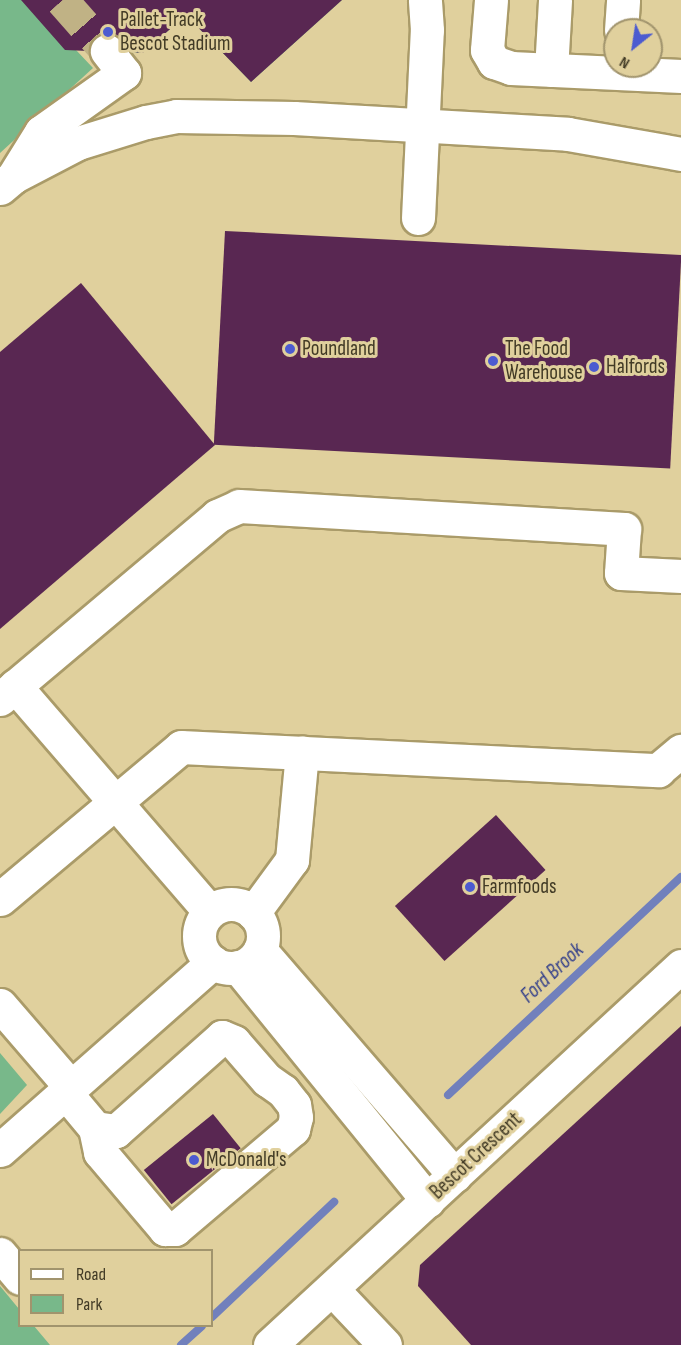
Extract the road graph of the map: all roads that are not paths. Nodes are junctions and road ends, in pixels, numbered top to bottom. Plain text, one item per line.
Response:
1 (425, 0) edge
2 (491, 0) edge
3 (555, 0) edge
4 (622, 0) edge
5 (621, 18) edge
6 (107, 51) tunnel mouth
7 (551, 70) junction
8 (603, 70) edge
9 (663, 74) edge
10 (681, 76) edge
11 (422, 127) junction
12 (681, 153) edge
13 (7, 183) edge
14 (418, 218) dead end
15 (681, 576) edge
16 (8, 692) edge
17 (681, 751) edge
18 (302, 752) junction
19 (114, 802) junction
20 (0, 899) edge
21 (210, 912) junction
22 (253, 914) junction
23 (237, 960) junction
24 (681, 966) edge
25 (0, 1005) edge
26 (67, 1089) junction
27 (95, 1128) junction
28 (0, 1150) edge
29 (455, 1176) junction
30 (428, 1201) junction
31 (0, 1254) edge
32 (18, 1276) edge
33 (332, 1289) junction
34 (270, 1345) edge
35 (385, 1345) edge

1 - 11 street
2 - 7 street
3 - 7 street
4 - 5 street
6 - 13 street
7 - 8 street
9 - 10 street
11 - 12 street
11 - 13 street
11 - 14 street
15 - 16 street
16 - 19 street
17 - 18 street
18 - 19 street
18 - 22 street
19 - 20 street
19 - 21 street
21 - 22 street
21 - 23 street
22 - 23 street
23 - 26 street
23 - 29 street
23 - 30 street
24 - 29 street, Bescot Crescent
25 - 26 street
26 - 27 street
26 - 28 street
27 - 27 street
29 - 30 street, Bescot Crescent
30 - 33 street, Bescot Crescent
31 - 32 street
33 - 34 street, Bescot Crescent
33 - 35 street

